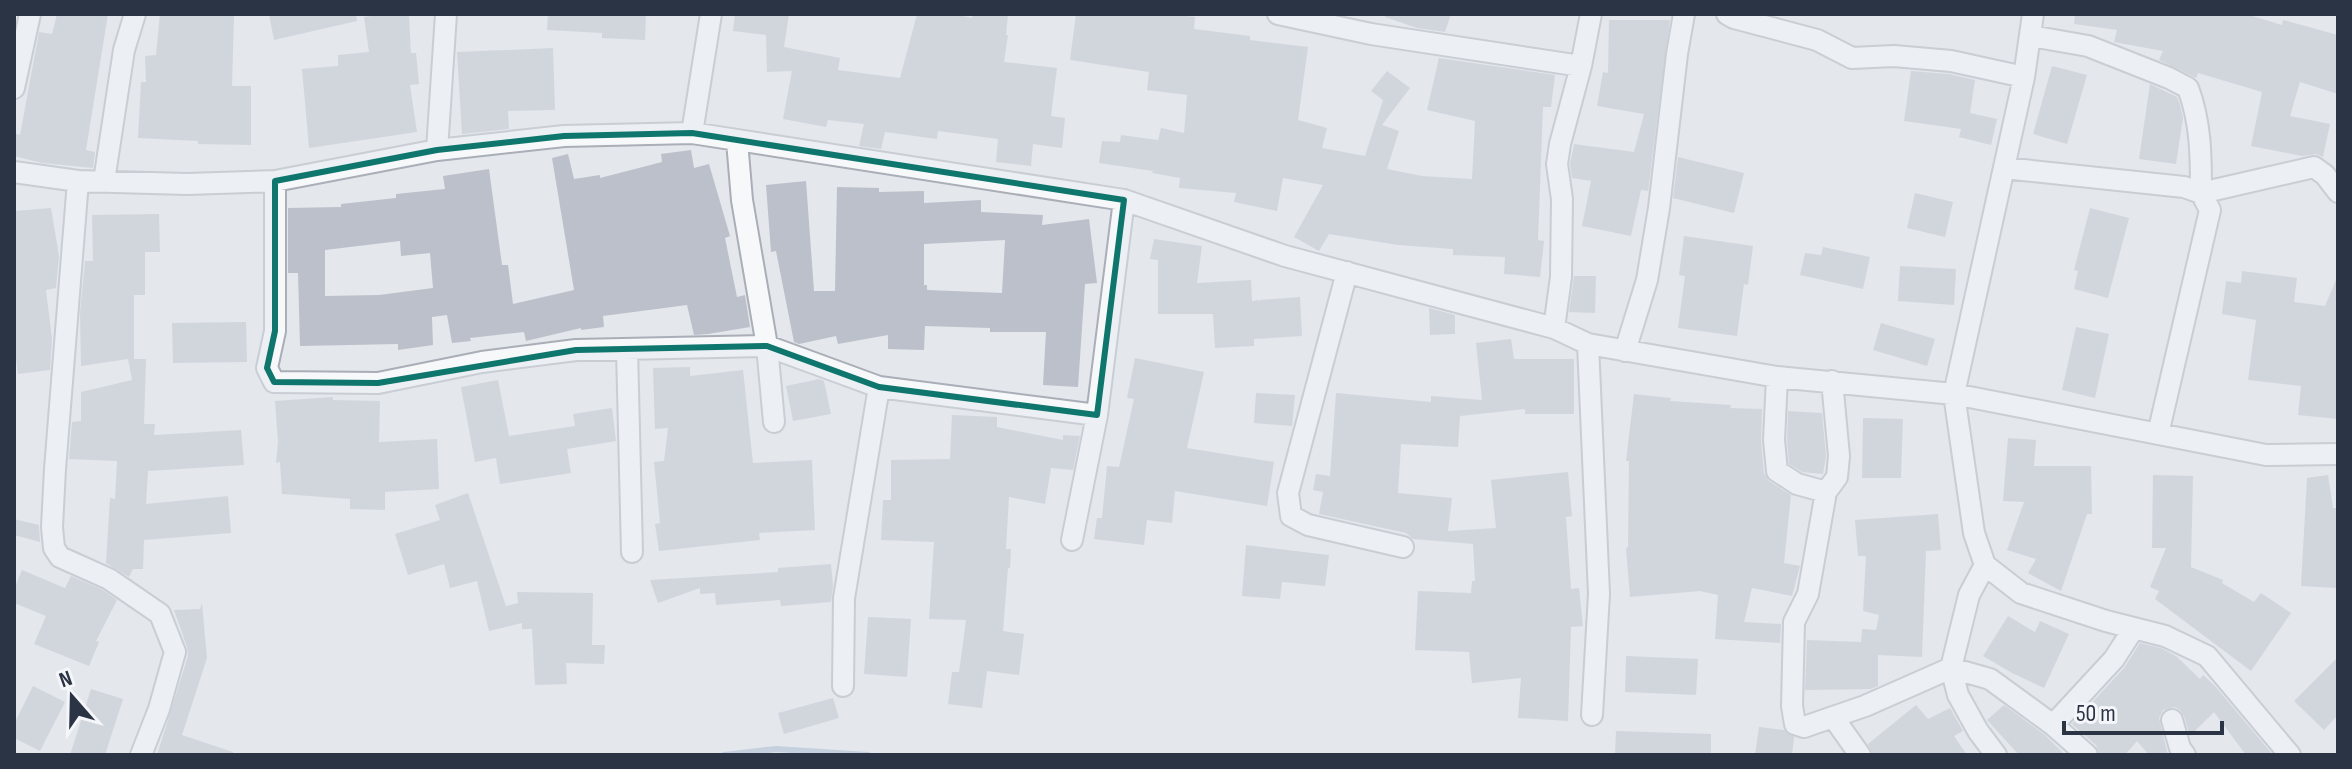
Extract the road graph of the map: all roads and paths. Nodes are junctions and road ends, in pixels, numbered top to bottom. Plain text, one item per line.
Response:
1 (30, 14) edge
2 (135, 14) edge
3 (446, 14) edge
4 (711, 14) edge
5 (1278, 14) edge
6 (1591, 14) edge
7 (1684, 14) edge
8 (1727, 14) edge
9 (2033, 14) edge
10 (2031, 36) junction
11 (1581, 66) junction
12 (2024, 77) junction
13 (14, 88) edge
14 (692, 133) junction
15 (737, 141) junction
16 (437, 150) junction
17 (2004, 168) junction
18 (14, 172) edge
19 (78, 181) junction
20 (104, 181) junction
21 (275, 181) junction
22 (2338, 192) edge
23 (2201, 193) junction
24 (1124, 200) junction
25 (1347, 272) junction
26 (1554, 328) junction
27 (1588, 344) junction
28 (767, 346) junction
29 (627, 349) junction
30 (1625, 351) junction
31 (1777, 377) junction
32 (1832, 381) junction
33 (879, 387) junction
34 (1954, 394) junction
35 (1097, 415) junction
36 (774, 422) dead end
37 (2158, 434) junction
38 (2338, 454) edge
39 (1826, 492) junction
40 (1072, 540) dead end
41 (1403, 547) dead end
42 (632, 552) dead end
43 (1985, 565) junction
44 (2134, 628) junction
45 (1951, 668) junction
46 (843, 686) dead end
47 (1592, 715) dead end
48 (1833, 717) junction
49 (2172, 720) dead end
50 (2053, 725) junction
51 (141, 755) edge
52 (1860, 755) edge
53 (1996, 755) edge
54 (2087, 755) edge
55 (2185, 755) edge
56 (2290, 755) edge

1 - 13 street
2 - 20 street
3 - 16 street
4 - 14 street
5 - 11 street
6 - 11 street
7 - 30 street
8 - 12 street
9 - 10 street
10 - 12 street
10 - 23 street
11 - 26 street
12 - 17 street
14 - 15 street
14 - 16 street
15 - 24 street
15 - 28 street
16 - 21 street
17 - 23 street
17 - 34 street
18 - 19 street
19 - 20 street
19 - 51 street
20 - 21 street
21 - 29 street
22 - 23 street
23 - 37 street
24 - 25 street
24 - 35 street
25 - 26 street
25 - 41 street
26 - 27 street
27 - 30 street
27 - 47 street
28 - 29 street
28 - 33 street
28 - 36 street
29 - 42 street
30 - 31 street
31 - 32 street
31 - 39 street
32 - 34 street
32 - 39 street
33 - 35 street
33 - 46 street
34 - 37 street
34 - 43 street
35 - 40 street
37 - 38 street
39 - 48 street
43 - 44 street
43 - 45 street
44 - 50 street
44 - 56 street
45 - 48 street
45 - 50 street
45 - 53 street
48 - 52 street
49 - 55 street
50 - 54 street

